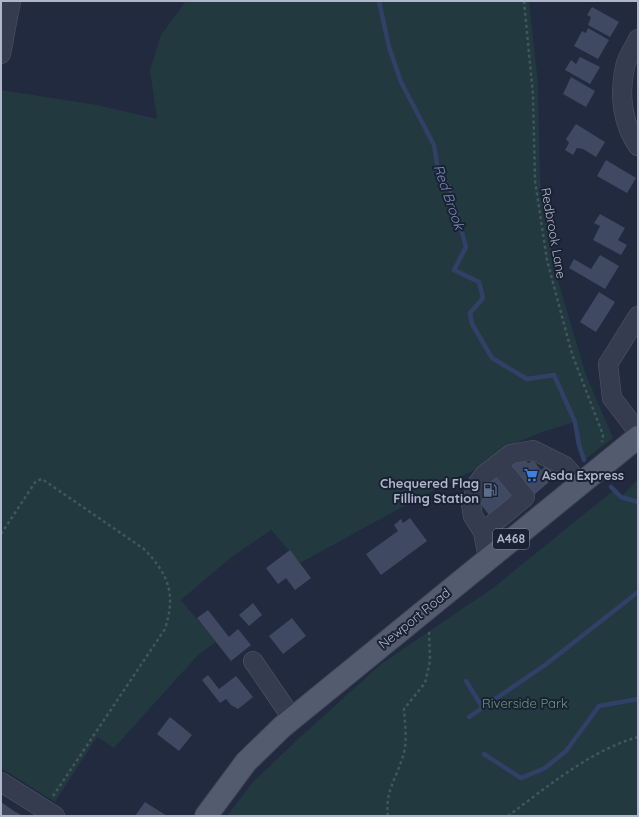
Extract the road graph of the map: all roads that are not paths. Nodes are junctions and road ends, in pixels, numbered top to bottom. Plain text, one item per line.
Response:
1 (11, 1) edge
2 (638, 39) edge
3 (1, 54) edge
4 (638, 146) edge
5 (638, 316) edge
6 (638, 432) edge
7 (638, 437) edge
8 (498, 464) junction
9 (580, 483) junction
10 (483, 532) junction
11 (488, 558) junction
12 (253, 661) dead end
13 (292, 718) junction
14 (1, 782) edge
15 (50, 813) edge
16 (206, 816) edge

1 - 3 street
2 - 4 street
5 - 6 street
7 - 9 main road, Newport Road / A468
8 - 9 street
8 - 10 street
8 - 10 street
9 - 11 main road, Newport Road / A468
10 - 11 street
11 - 13 main road, Newport Road / A468
12 - 13 street
13 - 16 main road, Newport Road / A468
14 - 15 street

